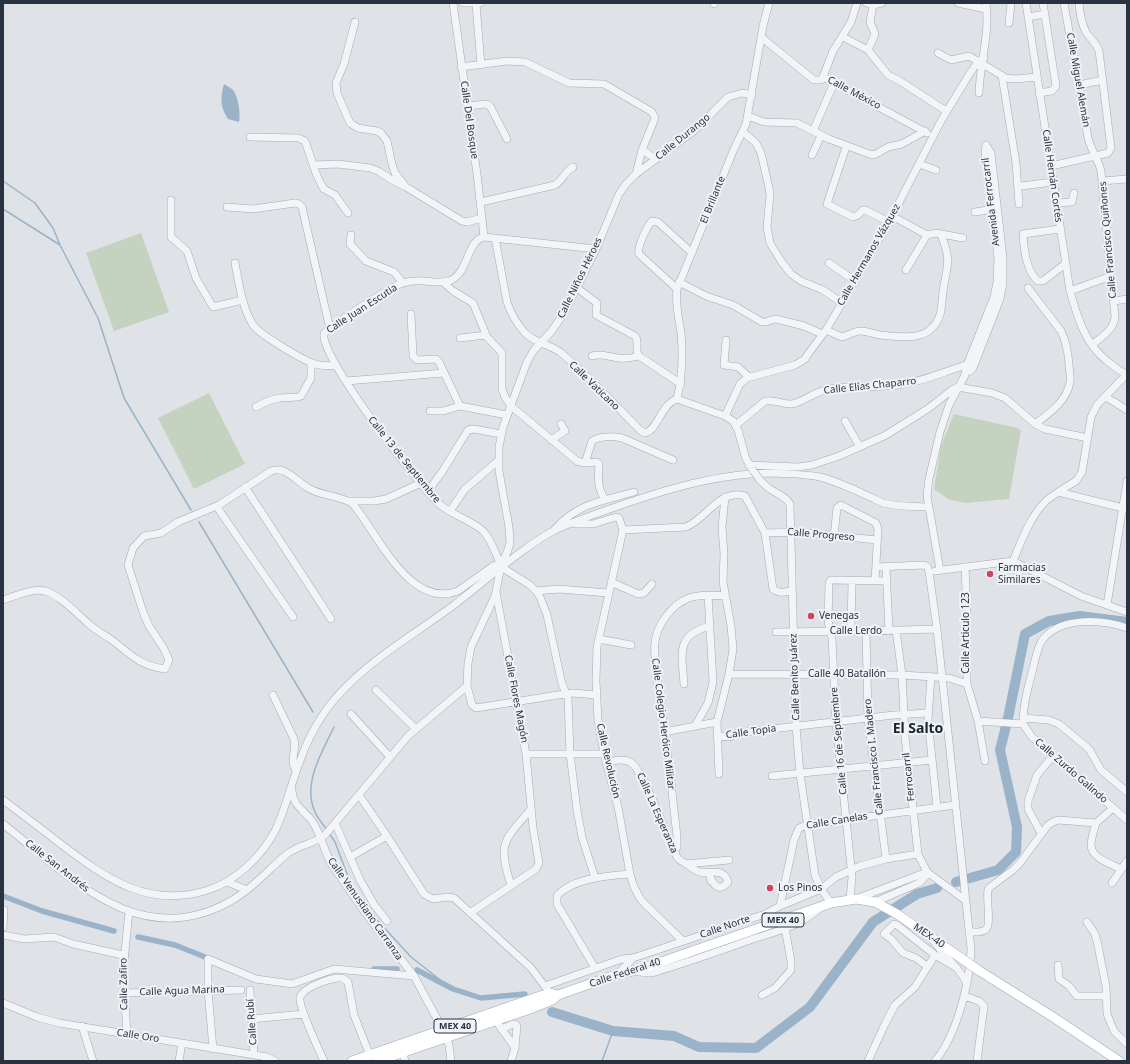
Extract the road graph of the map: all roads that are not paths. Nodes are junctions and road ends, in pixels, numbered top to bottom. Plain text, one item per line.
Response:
1 (452, 3) edge
2 (464, 3) edge
3 (478, 3) edge
4 (769, 3) edge
5 (857, 3) edge
6 (882, 3) edge
7 (958, 3) edge
8 (1012, 3) edge
9 (1026, 3) edge
10 (1043, 3) edge
11 (1064, 3) edge
12 (1079, 3) edge
13 (870, 4) edge
14 (986, 6) edge
15 (1045, 14) junction
16 (1028, 17) junction
17 (356, 22) dead end
18 (1008, 23) dead end
19 (761, 37) junction
20 (843, 37) junction
21 (868, 50) junction
22 (938, 53) dead end
23 (981, 61) junction
24 (481, 65) junction
25 (461, 67) junction
26 (1002, 76) junction
27 (823, 77) junction
28 (1037, 77) junction
29 (1103, 80) junction
30 (834, 83) junction
31 (1079, 85) junction
32 (979, 93) dead end
33 (1040, 93) junction
34 (752, 95) junction
35 (468, 106) junction
36 (946, 111) junction
37 (748, 116) junction
38 (813, 131) junction
39 (925, 131) junction
40 (743, 132) junction
41 (821, 136) junction
42 (933, 136) junction
43 (250, 137) dead end
44 (507, 139) dead end
45 (846, 147) junction
46 (642, 150) junction
47 (812, 155) dead end
48 (1095, 156) junction
49 (656, 159) junction
50 (919, 164) junction
51 (314, 165) junction
52 (1051, 166) junction
53 (573, 167) dead end
54 (936, 170) dead end
55 (636, 174) junction
56 (1127, 179) edge
57 (1102, 181) junction
58 (1053, 182) junction
59 (1018, 185) junction
60 (406, 188) junction
61 (1074, 193) dead end
62 (171, 200) dead end
63 (481, 202) junction
64 (1056, 203) junction
65 (1019, 204) dead end
66 (227, 207) dead end
67 (994, 209) junction
68 (975, 212) dead end
69 (348, 213) dead end
70 (482, 218) junction
71 (891, 219) junction
72 (1060, 229) junction
73 (351, 235) dead end
74 (927, 235) junction
75 (941, 235) junction
76 (484, 237) junction
77 (495, 238) junction
78 (963, 238) dead end
79 (596, 249) junction
80 (692, 253) junction
81 (829, 263) dead end
82 (235, 264) dead end
83 (1065, 264) junction
84 (906, 270) dead end
85 (1111, 276) junction
86 (444, 282) junction
87 (855, 282) junction
88 (403, 283) junction
89 (678, 286) junction
90 (577, 288) junction
91 (1028, 288) dead end
92 (1070, 291) junction
93 (1127, 299) edge
94 (243, 300) junction
95 (1114, 300) junction
96 (842, 303) junction
97 (411, 314) dead end
98 (330, 328) junction
99 (824, 332) junction
100 (486, 335) junction
101 (323, 338) joint
102 (460, 338) dead end
103 (726, 340) dead end
104 (541, 342) junction
105 (1092, 345) junction
106 (592, 356) dead end
107 (638, 356) junction
108 (311, 363) junction
109 (336, 365) junction
110 (970, 367) junction
111 (444, 373) junction
112 (1127, 375) edge
113 (749, 377) junction
114 (346, 381) junction
115 (681, 384) junction
116 (958, 387) junction
117 (1106, 397) junction
118 (677, 399) junction
119 (460, 406) junction
120 (511, 406) junction
121 (256, 408) dead end
122 (1127, 410) edge
123 (430, 411) dead end
124 (507, 415) junction
125 (725, 416) junction
126 (845, 421) dead end
127 (561, 424) dead end
128 (1035, 424) junction
129 (736, 425) junction
130 (501, 434) junction
131 (1088, 438) junction
132 (551, 440) junction
133 (860, 447) junction
134 (499, 460) junction
135 (673, 460) dead end
136 (585, 463) junction
137 (751, 467) junction
138 (1127, 481) edge
139 (421, 483) junction
140 (245, 487) junction
141 (428, 491) junction
142 (634, 492) dead end
143 (1058, 492) junction
144 (725, 497) junction
145 (605, 500) junction
146 (348, 501) junction
147 (219, 505) junction
148 (929, 507) junction
149 (1125, 509) edge
150 (450, 511) junction
151 (570, 524) junction
152 (623, 530) junction
153 (552, 531) junction
154 (791, 532) junction
155 (765, 533) junction
156 (834, 536) junction
157 (877, 540) junction
158 (1013, 561) junction
159 (502, 566) junction
160 (876, 567) junction
161 (886, 567) junction
162 (965, 567) junction
163 (940, 570) junction
164 (929, 572) junction
165 (852, 581) junction
166 (886, 581) junction
167 (611, 582) junction
168 (875, 582) junction
169 (652, 584) dead end
170 (496, 590) junction
171 (536, 591) junction
172 (792, 591) junction
173 (608, 593) junction
174 (708, 595) junction
175 (725, 596) junction
176 (3, 600) edge
177 (1107, 605) junction
178 (1127, 612) edge
179 (293, 617) dead end
180 (331, 619) dead end
181 (710, 626) junction
182 (1127, 628) edge
183 (937, 629) junction
184 (892, 630) junction
185 (794, 631) junction
186 (830, 631) junction
187 (851, 631) junction
188 (866, 631) junction
189 (776, 632) dead end
190 (599, 639) junction
191 (631, 645) dead end
192 (729, 674) junction
193 (795, 674) junction
194 (833, 674) junction
195 (866, 674) junction
196 (902, 675) junction
197 (931, 676) junction
198 (942, 677) junction
199 (684, 684) dead end
200 (967, 684) junction
201 (467, 686) junction
202 (376, 690) dead end
203 (566, 694) junction
204 (273, 695) dead end
205 (596, 695) junction
206 (516, 701) junction
207 (351, 714) dead end
208 (904, 714) junction
209 (928, 714) junction
210 (868, 718) junction
211 (978, 721) junction
212 (717, 722) junction
213 (836, 722) junction
214 (1021, 722) junction
215 (695, 726) junction
216 (796, 726) junction
217 (416, 729) junction
218 (664, 732) junction
219 (717, 736) junction
220 (526, 754) junction
221 (570, 754) junction
222 (604, 754) junction
223 (1053, 756) junction
224 (390, 757) junction
225 (932, 760) junction
226 (985, 761) dead end
227 (908, 762) junction
228 (606, 763) junction
229 (874, 766) junction
230 (840, 770) junction
231 (296, 771) junction
232 (718, 774) dead end
233 (800, 774) junction
234 (772, 776) dead end
235 (291, 788) junction
236 (1127, 792) edge
237 (359, 794) junction
238 (3, 800) edge
239 (955, 805) junction
240 (937, 807) junction
241 (1113, 808) junction
242 (531, 809) junction
243 (913, 811) junction
244 (880, 815) junction
245 (846, 820) junction
246 (1127, 820) edge
247 (1096, 823) junction
248 (3, 824) edge
249 (806, 825) junction
250 (333, 826) junction
251 (1041, 833) junction
252 (387, 836) junction
253 (323, 837) junction
254 (674, 852) junction
255 (918, 854) junction
256 (350, 857) junction
257 (886, 859) junction
258 (729, 860) dead end
259 (1127, 861) edge
260 (686, 864) junction
261 (851, 870) junction
262 (1121, 870) junction
263 (927, 872) junction
264 (709, 873) junction
265 (630, 874) junction
266 (595, 878) junction
267 (227, 882) junction
268 (1112, 883) dead end
269 (511, 885) junction
270 (822, 889) junction
271 (247, 890) junction
272 (853, 899) junction
273 (965, 900) junction
274 (875, 902) junction
275 (827, 904) junction
276 (780, 906) junction
277 (4, 910) dead end
278 (129, 911) junction
279 (470, 912) junction
280 (387, 921) dead end
281 (1087, 922) dead end
282 (3, 927) edge
283 (785, 928) junction
284 (969, 932) junction
285 (3, 935) edge
286 (932, 938) junction
287 (684, 941) junction
288 (124, 955) junction
289 (935, 955) junction
290 (633, 958) junction
291 (1058, 965) dead end
292 (928, 967) junction
293 (595, 968) junction
294 (957, 968) junction
295 (638, 970) junction
296 (618, 974) junction
297 (414, 976) junction
298 (967, 984) junction
299 (208, 990) junction
300 (241, 990) dead end
301 (250, 990) dead end
302 (124, 993) junction
303 (551, 994) junction
304 (762, 995) dead end
305 (964, 996) junction
306 (1106, 996) junction
307 (3, 1003) edge
308 (304, 1014) junction
309 (251, 1019) junction
310 (498, 1025) junction
311 (82, 1026) junction
312 (127, 1034) junction
313 (444, 1034) junction
314 (182, 1043) junction
315 (1127, 1044) edge
316 (515, 1048) junction
317 (213, 1049) junction
318 (403, 1053) edge
319 (254, 1055) junction
320 (371, 1058) edge
321 (93, 1061) edge
322 (179, 1061) edge
323 (275, 1061) edge
324 (324, 1061) edge
325 (352, 1061) edge
326 (378, 1061) edge
327 (451, 1061) edge
328 (511, 1061) edge
329 (868, 1061) edge
330 (935, 1061) edge
331 (977, 1061) edge
332 (1118, 1061) edge

1 - 25 street, Calle Del Bosque
2 - 3 street
3 - 24 street
4 - 19 street, El Brillante
5 - 20 street
6 - 13 street
7 - 14 street
8 - 18 street
9 - 16 street, Calle Hernán Cortés
10 - 15 street
11 - 31 street, Calle Miguel Alemán
12 - 29 street
13 - 21 street
14 - 23 street, Calle Hermanos Vázquez
15 - 16 street
15 - 33 street
16 - 28 street, Calle Hernán Cortés
17 - 60 street
19 - 27 street, Calle México
19 - 34 street, El Brillante
20 - 21 street
20 - 27 street
21 - 36 street
22 - 23 street
23 - 26 street
23 - 32 street
23 - 36 street, Calle Hermanos Vázquez
24 - 25 street
24 - 46 street
25 - 35 street, Calle Del Bosque
26 - 28 street
26 - 59 street
27 - 30 street, Calle México
28 - 33 street, Calle Hernán Cortés
29 - 31 street
29 - 48 street
30 - 38 street
30 - 39 street, Calle México
31 - 48 street, Calle Miguel Alemán
33 - 52 street, Calle Hernán Cortés
34 - 37 street, El Brillante
34 - 49 street, Calle Durango
35 - 44 street
35 - 63 street, Calle Del Bosque
36 - 42 street, Calle Hermanos Vázquez
37 - 38 street
37 - 40 street, El Brillante
38 - 41 street
39 - 42 street, Calle México
39 - 45 street
40 - 80 street, El Brillante
40 - 96 street
41 - 45 street
41 - 47 street
42 - 50 street, Calle Hermanos Vázquez
43 - 51 street
45 - 71 street
46 - 49 street
46 - 55 street
48 - 52 street
48 - 57 street, Calle Francisco Quiñones
49 - 55 street, Calle Durango
50 - 54 street
50 - 71 street, Calle Hermanos Vázquez
51 - 60 street
51 - 69 street
52 - 58 street, Calle Hernán Cortés
53 - 63 street
55 - 79 street, Calle Niños Héroes
56 - 57 street
57 - 85 street, Calle Francisco Quiñones
58 - 59 street
58 - 64 street, Calle Hernán Cortés
59 - 65 street
60 - 70 street
61 - 64 street
62 - 94 street
63 - 70 street, Calle Del Bosque
64 - 72 street, Calle Hernán Cortés
66 - 98 street
67 - 67 street, Avenida Ferrocarril
67 - 68 street
67 - 110 street, Avenida Ferrocarril
70 - 76 street, Calle Del Bosque
71 - 74 street
71 - 87 street, Calle Hermanos Vázquez
72 - 83 street, Calle Hernán Cortés
72 - 83 street
73 - 88 street, Calle Juan Escutia
74 - 75 street
74 - 84 street
75 - 78 street
75 - 99 street
76 - 77 street
76 - 86 street
77 - 79 street
77 - 104 street, Calle Vaticano
79 - 90 street, Calle Niños Héroes
80 - 89 street, El Brillante
80 - 89 street
81 - 87 street
82 - 94 street
83 - 92 street, Calle Hernán Cortés
85 - 92 street
85 - 95 street, Calle Francisco Quiñones
86 - 88 street, Calle Juan Escutia
86 - 100 street
87 - 96 street, Calle Hermanos Vázquez
88 - 98 street, Calle Juan Escutia
89 - 99 street
89 - 115 street, El Brillante
90 - 104 street, Calle Niños Héroes
90 - 107 street
91 - 128 street
92 - 105 street, Calle Hernán Cortés
93 - 95 street
94 - 108 street
95 - 105 street, Calle Francisco Quiñones
96 - 99 street, Calle Hermanos Vázquez
97 - 111 street
98 - 101 street, Calle Juan Escutia
99 - 113 street, Calle Hermanos Vázquez
100 - 102 street
100 - 120 street
101 - 109 street, Calle 13 de Septiembre
103 - 113 street
104 - 118 street, Calle Vaticano
104 - 120 street, Calle Niños Héroes
105 - 112 street, Calle Hernán Cortés
106 - 107 street
107 - 115 street
108 - 109 street
108 - 121 street
109 - 114 street, Calle 13 de Septiembre
110 - 116 street, Avenida Ferrocarril
110 - 129 street, Calle Elías Chaparro
111 - 114 street
111 - 119 street
112 - 117 street
113 - 125 street
114 - 139 street, Calle 13 de Septiembre
115 - 118 street, El Brillante
116 - 128 street
116 - 133 street
116 - 148 street, Avenida Ferrocarril
117 - 122 street
117 - 131 street
118 - 125 street
119 - 123 street
119 - 124 street
120 - 124 street, Calle Niños Héroes
120 - 132 street
124 - 130 street, Calle Niños Héroes
125 - 129 street
126 - 133 street
127 - 132 street
128 - 131 street
129 - 137 street, Calle Benito Juárez
130 - 134 street, Calle Niños Héroes
130 - 141 street
131 - 143 street
132 - 136 street
133 - 137 street
134 - 150 street
134 - 159 street, Calle Niños Héroes
135 - 136 street
136 - 145 street
137 - 154 street, Calle Benito Juárez, bridge
138 - 149 street
139 - 141 street, Calle 13 de Septiembre
139 - 146 street
140 - 146 street
140 - 147 street
140 - 180 street
141 - 150 street, Calle 13 de Septiembre
142 - 145 street
143 - 149 street
143 - 158 street
144 - 152 street
144 - 155 street
144 - 175 street
145 - 153 street
146 - 159 street
147 - 176 street
147 - 179 street
148 - 151 street
148 - 163 street, Avenida Ferrocarril
149 - 177 street
150 - 159 street, Calle 13 de Septiembre
151 - 152 street
151 - 153 street
152 - 167 street, Calle Revolución
153 - 159 street
154 - 155 street, Calle Progreso
154 - 156 street, Calle Progreso
154 - 172 street, Calle Benito Juárez
155 - 172 street
156 - 157 street, Calle Progreso
156 - 157 street
157 - 160 street
158 - 162 street
158 - 177 street
159 - 170 street
159 - 171 street
159 - 231 street
160 - 161 street
160 - 168 street
161 - 164 street
161 - 166 street, Ferrocarril
162 - 163 street
162 - 200 street, Calle Articulo 123
163 - 164 street
164 - 183 street
165 - 168 street
165 - 186 street, Calle 16 de Septiembre
165 - 187 street
166 - 168 street
166 - 184 street, Ferrocarril
167 - 169 street
167 - 173 street, Calle Revolución
170 - 201 street
170 - 206 street, Calle Flores Magón
171 - 173 street
171 - 203 street
172 - 185 street, Calle Benito Juárez
173 - 190 street, Calle Revolución
174 - 175 street, Calle Colegio Heróico Militar
174 - 181 street
174 - 218 street, Calle Colegio Heróico Militar
175 - 192 street
177 - 178 street
181 - 199 street
181 - 215 street
182 - 214 street
183 - 184 street, Calle Lerdo
183 - 198 street
184 - 188 street, Calle Lerdo
184 - 196 street, Ferrocarril
185 - 186 street, Calle Lerdo
185 - 189 street, Calle Lerdo
185 - 193 street, Calle Benito Juárez
186 - 187 street, Calle Lerdo
186 - 194 street, Calle 16 de Septiembre
187 - 188 street, Calle Lerdo
188 - 195 street, Calle Francisco I. Madero
190 - 191 street
190 - 205 street, Calle Revolución
192 - 193 street, Calle 40 Batallón
192 - 212 street
193 - 194 street, Calle 40 Batallón
193 - 216 street, Calle Benito Juárez
194 - 195 street, Calle 40 Batallón
194 - 213 street, Calle 16 de Septiembre
195 - 196 street, Calle 40 Batallón
195 - 210 street, Calle Francisco I. Madero
196 - 197 street, Calle 40 Batallón
196 - 208 street, Ferrocarril
197 - 198 street, Calle 40 Batallón
197 - 209 street
198 - 200 street, Calle 40 Batallón
198 - 239 street
200 - 211 street, Calle Articulo 123
201 - 206 street
201 - 217 street
202 - 217 street
203 - 205 street
203 - 206 street
203 - 221 street
204 - 231 street
205 - 222 street, Calle Revolución
206 - 220 street, Calle Flores Magón
207 - 224 street
208 - 209 street, Calle Topia
208 - 210 street, Calle Topia
208 - 227 street, Ferrocarril
209 - 225 street
210 - 213 street, Calle Topia
210 - 229 street, Calle Francisco I. Madero
211 - 214 street
211 - 226 street, Calle Articulo 123
212 - 215 street
212 - 219 street
213 - 216 street, Calle Topia
213 - 230 street, Calle 16 de Septiembre
214 - 223 street, Calle Zurdo Galindo
214 - 236 street
215 - 218 street
216 - 219 street, Calle Topia
216 - 233 street, Calle Benito Juárez
217 - 224 street
218 - 254 street, Calle Colegio Heróico Militar
219 - 232 street
220 - 221 street
220 - 242 street, Calle Flores Magón
221 - 222 street
221 - 266 street
222 - 228 street, Calle Revolución
223 - 241 street, Calle Zurdo Galindo
223 - 251 street
224 - 237 street
225 - 227 street
225 - 240 street
227 - 229 street
227 - 243 street, Ferrocarril
228 - 254 street, Calle La Esperanza
228 - 265 street, Calle Revolución
229 - 230 street
229 - 244 street, Calle Francisco I. Madero
230 - 233 street
230 - 245 street, Calle 16 de Septiembre
231 - 235 street
233 - 234 street
233 - 249 street, Calle Benito Juárez
235 - 253 street, Calle Venustiano Carranza
235 - 267 street
237 - 250 street
237 - 252 street
238 - 267 street
239 - 240 street, Calle Canelas
239 - 273 street
240 - 243 street, Calle Canelas
241 - 246 street, Calle Zurdo Galindo
241 - 247 street
242 - 269 street
242 - 269 street, Calle Flores Magón
243 - 244 street, Calle Canelas
243 - 255 street, Ferrocarril
244 - 245 street, Calle Canelas
244 - 257 street, Calle Francisco I. Madero
245 - 249 street, Calle Canelas
245 - 261 street, Calle 16 de Septiembre
247 - 251 street
247 - 262 street
248 - 278 street, Calle San Andrés
249 - 270 street, Calle Benito Juárez
249 - 276 street, Calle Canelas
250 - 253 street
250 - 256 street
251 - 284 street
252 - 256 street
252 - 279 street
253 - 271 street, Calle San Andrés
253 - 297 street, Calle Venustiano Carranza
254 - 260 street, Calle La Esperanza
255 - 257 street
255 - 263 street, Ferrocarril
256 - 280 street
257 - 261 street
258 - 260 street
259 - 262 street
260 - 264 street
261 - 270 street, Calle Norte
261 - 272 street, Calle 16 de Septiembre
262 - 268 street
263 - 272 street
263 - 273 street, Ferrocarril
263 - 274 street
264 - 264 street
265 - 266 street
265 - 287 street, Calle Revolución
266 - 293 street
267 - 271 street
269 - 279 street
270 - 275 street, Calle Benito Juárez
270 - 276 street, Calle Norte
271 - 278 street, Calle San Andrés
272 - 274 main road, MEX 40
272 - 275 main road, MEX 40
273 - 284 street
274 - 286 main road, MEX-40 / MEX 40
275 - 283 street
275 - 295 main road, Calle Federal 40 / MEX 40
276 - 287 street, Calle Norte
277 - 282 street
278 - 288 street, Calle Zafiro
279 - 303 street
281 - 306 street
283 - 295 street
283 - 304 street
284 - 298 street
285 - 288 street
286 - 294 street
286 - 332 main road, MEX-40 / MEX 40, bridge
287 - 290 street, Calle Norte
288 - 302 street, Calle Zafiro
289 - 292 street
289 - 292 street
289 - 294 street
290 - 293 street, Calle Norte
290 - 296 street
291 - 306 street
292 - 329 street
293 - 303 street, Calle Norte
294 - 298 street
295 - 296 main road, Calle Federal 40 / MEX 40
296 - 303 main road, Calle Federal 40 / MEX 40
297 - 299 street
297 - 313 street, Calle Venustiano Carranza
298 - 305 street
299 - 300 street, Calle Agua Marina
299 - 302 street, Calle Agua Marina
299 - 317 street
301 - 309 street, Calle Rubí
302 - 312 street, Calle Zafiro
303 - 310 main road, Calle Federal 40 / MEX 40
303 - 313 main road, Calle Federal 40 / MEX 40
305 - 330 street
305 - 331 street
306 - 315 street
307 - 311 street, Calle Oro
308 - 309 street
308 - 320 street
308 - 324 street
309 - 319 street, Calle Rubí
310 - 313 main road, Calle Federal 40 / MEX 40
310 - 316 street
310 - 316 street
311 - 312 street, Calle Oro
311 - 321 street
312 - 314 street, Calle Oro
313 - 318 main road, Calle Federal 40 / MEX 40
313 - 327 street, Calle Venustiano Carranza
314 - 317 street, Calle Oro
314 - 322 street
316 - 328 street
317 - 319 street, Calle Oro
318 - 320 main road, Calle Federal 40 / MEX 40
318 - 326 main road, Calle Federal 40 / MEX 40
319 - 323 street, Calle Oro
320 - 325 main road, Calle Federal 40 / MEX 40

